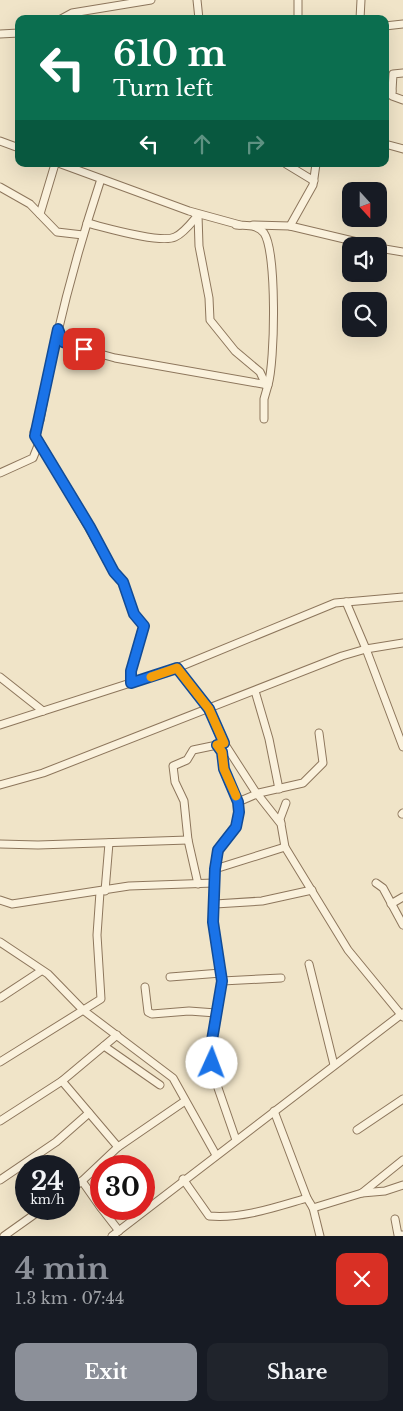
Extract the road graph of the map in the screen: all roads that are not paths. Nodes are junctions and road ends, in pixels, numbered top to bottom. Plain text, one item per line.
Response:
1 (151, 0) edge
2 (197, 0) edge
3 (298, 0) edge
4 (361, 0) edge
5 (69, 15) edge
6 (199, 15) edge
7 (298, 15) edge
8 (360, 15) edge
9 (403, 24) edge
10 (389, 26) edge
11 (15, 33) edge
12 (0, 34) edge
13 (403, 73) edge
14 (389, 91) edge
15 (403, 100) edge
16 (0, 141) edge
17 (389, 145) edge
18 (15, 147) edge
19 (403, 149) edge
20 (54, 167) edge
21 (69, 167) edge
22 (291, 167) edge
23 (316, 167) edge
24 (101, 179) junction
25 (314, 181) junction
26 (0, 186) edge
27 (189, 211) junction
28 (40, 214) junction
29 (198, 215) junction
30 (86, 223) junction
31 (236, 225) junction
32 (290, 226) junction
33 (82, 235) junction
34 (342, 238) edge
35 (387, 249) edge
36 (403, 252) edge
37 (58, 329) junction
38 (267, 385) junction
39 (264, 419) dead end
40 (39, 444) junction
41 (0, 473) edge
42 (403, 597) edge
43 (346, 602) junction
44 (403, 643) edge
45 (366, 649) junction
46 (177, 668) junction
47 (0, 677) edge
48 (131, 683) junction
49 (256, 691) junction
50 (209, 709) junction
51 (43, 711) junction
52 (0, 725) edge
53 (319, 733) dead end
54 (220, 744) junction
55 (403, 747) edge
56 (0, 785) edge
57 (279, 789) junction
58 (259, 793) junction
59 (238, 802) junction
60 (286, 803) dead end
61 (281, 824) junction
62 (188, 840) junction
63 (109, 843) junction
64 (0, 844) edge
65 (285, 847) junction
66 (215, 869) junction
67 (214, 883) junction
68 (376, 883) dead end
69 (198, 884) junction
70 (312, 890) junction
71 (103, 891) junction
72 (403, 897) edge
73 (0, 900) edge
74 (215, 904) junction
75 (391, 904) junction
76 (403, 925) edge
77 (0, 942) edge
78 (309, 964) dead end
79 (41, 971) junction
80 (170, 976) dead end
81 (222, 977) junction
82 (280, 978) dead end
83 (145, 987) dead end
84 (0, 998) edge
85 (84, 1010) junction
86 (216, 1013) junction
87 (402, 1015) edge
88 (116, 1035) junction
89 (104, 1046) junction
90 (0, 1062) edge
91 (334, 1064) junction
92 (62, 1081) junction
93 (160, 1085) dead end
94 (403, 1100) edge
95 (185, 1101) junction
96 (274, 1110) junction
97 (88, 1113) junction
98 (0, 1121) edge
99 (357, 1130) dead end
100 (236, 1140) junction
101 (118, 1147) junction
102 (216, 1155) junction
103 (403, 1160) edge
104 (184, 1179) junction
105 (0, 1180) edge
106 (82, 1181) joint
107 (403, 1185) edge
108 (90, 1192) edge
109 (362, 1193) junction
110 (307, 1198) junction
111 (313, 1208) junction
112 (395, 1219) dead end
113 (27, 1220) edge
114 (111, 1220) edge
115 (119, 1231) junction
116 (403, 1235) edge
117 (4, 1236) edge
118 (112, 1236) edge
119 (320, 1236) edge

1 - 5 street
2 - 6 street
3 - 7 street
4 - 8 street
9 - 10 street
11 - 12 street
13 - 14 street
14 - 15 street
16 - 18 street
17 - 19 street
20 - 28 street
21 - 24 street
22 - 25 street
23 - 25 street
24 - 27 street
24 - 30 street
25 - 32 street
26 - 28 street
27 - 29 street
27 - 31 street
28 - 33 street
29 - 30 street
29 - 38 street
30 - 33 street
31 - 32 street
31 - 38 street
32 - 34 street
33 - 37 street
35 - 36 street
37 - 38 street
37 - 40 street
38 - 39 street
40 - 41 street
40 - 48 street
42 - 43 street
43 - 45 street
43 - 46 street
44 - 45 street
45 - 49 street
45 - 55 street
46 - 48 street
46 - 50 street
47 - 51 street
48 - 51 street
49 - 50 street
49 - 57 street
50 - 54 street
50 - 56 street
51 - 52 street
53 - 57 street
54 - 58 street
54 - 59 street
54 - 62 street
57 - 58 street
58 - 59 street
58 - 61 street
59 - 66 street
60 - 61 street
61 - 65 street
62 - 63 street
62 - 69 street
63 - 64 street
63 - 71 street
65 - 66 street
65 - 70 street
66 - 67 street
67 - 69 street
67 - 74 street
68 - 75 street
69 - 71 street
70 - 74 street
70 - 87 street
71 - 73 street
71 - 85 street
72 - 75 street
74 - 81 street
75 - 76 street
77 - 79 street
78 - 91 street
79 - 84 street
79 - 85 street
80 - 81 street
81 - 82 street
81 - 86 street
83 - 86 street
85 - 88 street
85 - 90 street
86 - 100 street
87 - 91 street
88 - 89 street
88 - 95 street
89 - 92 street
89 - 93 street
91 - 96 street
92 - 97 street
92 - 98 street
94 - 99 street
95 - 101 street
95 - 102 street
96 - 100 street
96 - 110 street
97 - 101 street
97 - 105 street
100 - 102 street
101 - 106 street
102 - 104 street
103 - 109 street
104 - 110 street
104 - 115 street
106 - 108 street
107 - 109 street
109 - 111 street
110 - 111 street
111 - 119 street
112 - 116 street
113 - 117 street
114 - 115 street
115 - 118 street

